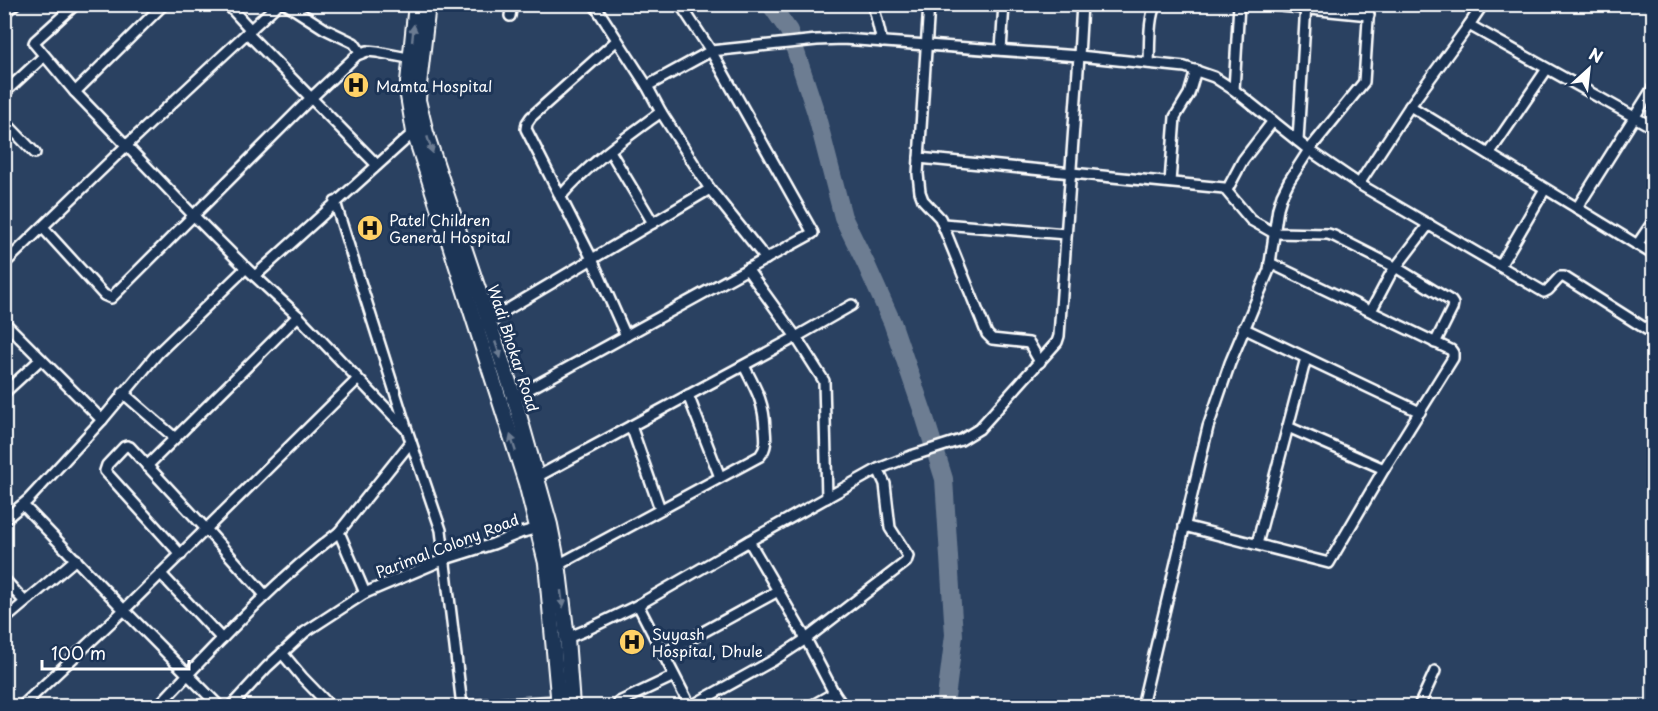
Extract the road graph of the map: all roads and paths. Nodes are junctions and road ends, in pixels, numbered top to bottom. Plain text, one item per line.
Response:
1 (15, 4) edge
2 (76, 4) edge
3 (164, 4) edge
4 (227, 4) edge
5 (278, 4) edge
6 (286, 4) edge
7 (416, 4) edge
8 (428, 4) edge
9 (512, 4) edge
10 (594, 4) edge
11 (680, 4) edge
12 (873, 4) edge
13 (929, 4) edge
14 (1004, 4) edge
15 (1082, 4) edge
16 (1156, 4) edge
17 (1239, 4) edge
18 (1260, 4) edge
19 (1483, 4) edge
20 (1306, 7) edge
21 (1369, 10) edge
22 (4, 13) edge
23 (510, 16) dead end
24 (1468, 25) junction
25 (249, 31) junction
26 (616, 40) junction
27 (882, 42) junction
28 (926, 45) junction
29 (1001, 50) junction
30 (711, 51) junction
31 (361, 53) junction
32 (44, 56) junction
33 (1078, 56) junction
34 (416, 59) junction
35 (1149, 63) junction
36 (1547, 69) junction
37 (1196, 70) junction
38 (647, 86) junction
39 (1653, 86) edge
40 (1234, 90) junction
41 (75, 92) junction
42 (4, 93) edge
43 (310, 99) junction
44 (1410, 106) junction
45 (661, 112) junction
46 (1635, 118) junction
47 (4, 121) edge
48 (1273, 121) junction
49 (1653, 128) edge
50 (414, 132) junction
51 (1298, 141) junction
52 (127, 145) junction
53 (1309, 150) junction
54 (610, 151) junction
55 (35, 153) dead end
56 (1489, 154) junction
57 (919, 158) junction
58 (376, 165) junction
59 (1069, 173) junction
60 (1170, 182) junction
61 (1359, 184) junction
62 (710, 189) junction
63 (1545, 189) junction
64 (1227, 190) junction
65 (560, 197) junction
66 (335, 202) junction
67 (1577, 208) junction
68 (194, 216) junction
69 (1653, 220) edge
70 (653, 223) junction
71 (943, 224) junction
72 (1429, 224) junction
73 (43, 228) junction
74 (1274, 233) junction
75 (1066, 234) junction
76 (1637, 245) junction
77 (1653, 255) edge
78 (592, 259) junction
79 (766, 259) junction
80 (1270, 263) junction
81 (4, 264) edge
82 (1500, 266) junction
83 (246, 268) junction
84 (1397, 268) junction
85 (747, 269) junction
86 (255, 276) junction
87 (852, 305) dead end
88 (1371, 311) junction
89 (298, 316) junction
90 (4, 322) edge
91 (482, 325) junction
92 (1243, 328) junction
93 (1653, 334) edge
94 (626, 336) junction
95 (796, 337) junction
96 (1435, 343) junction
97 (1306, 358) junction
98 (41, 359) junction
99 (1040, 362) junction
100 (744, 366) junction
101 (357, 380) junction
102 (4, 393) edge
103 (123, 393) junction
104 (688, 395) junction
105 (514, 397) junction
106 (501, 405) junction
107 (1420, 412) junction
108 (102, 420) junction
109 (632, 426) junction
110 (1288, 427) junction
111 (406, 430) junction
112 (175, 438) junction
113 (411, 442) junction
114 (147, 466) junction
115 (878, 469) junction
116 (1384, 469) junction
117 (720, 477) junction
118 (532, 480) junction
119 (827, 498) junction
120 (23, 504) junction
121 (660, 509) junction
122 (4, 520) edge
123 (544, 526) junction
124 (1184, 526) junction
125 (206, 530) junction
126 (339, 532) junction
127 (749, 541) junction
128 (1257, 544) junction
129 (181, 555) junction
130 (76, 559) junction
131 (445, 559) junction
132 (558, 565) junction
133 (161, 574) junction
134 (4, 579) edge
135 (778, 591) junction
136 (365, 593) junction
137 (265, 595) junction
138 (25, 602) junction
139 (638, 606) junction
140 (124, 610) junction
141 (4, 620) edge
142 (567, 638) junction
143 (222, 639) junction
144 (806, 639) junction
145 (282, 653) junction
146 (663, 654) junction
147 (1435, 671) dead end
148 (189, 674) junction
149 (674, 675) junction
150 (834, 693) junction
151 (619, 702) dead end
152 (563, 705) edge
153 (22, 706) edge
154 (158, 706) edge
155 (219, 706) edge
156 (231, 706) edge
157 (330, 706) edge
158 (461, 706) edge
159 (691, 706) edge
160 (811, 706) edge
161 (843, 706) edge
162 (1142, 706) edge
163 (1419, 706) edge

1 - 22 street
2 - 32 street
3 - 41 street
4 - 25 street
5 - 25 street
6 - 31 street
34 -> 7 main road, Wadi Bhokar Road
8 - 34 main road, Wadi Bhokar Road
9 - 23 street
10 - 26 street
11 - 30 street
12 - 27 street
13 - 28 street
14 - 29 street
15 - 33 street
16 - 35 street
17 - 40 street
18 - 20 street
19 - 24 street
20 - 21 street
20 - 51 street
21 - 53 street
24 - 36 street
24 - 44 street
25 - 43 street
25 - 52 street
26 - 38 street
26 - 65 street
27 - 28 street
27 - 30 street
28 - 29 street
28 - 57 street
29 - 33 street
30 - 38 street
30 - 79 street
31 - 34 street
31 - 43 street
32 - 41 street
32 - 42 street
33 - 35 street
33 - 59 street
34 - 50 main road, Wadi Bhokar Road
34 -> 91 main road, Wadi Bhokar Road
35 - 37 street
36 - 46 street
36 - 56 street
37 - 40 street
37 - 60 street
38 - 45 street
39 - 46 street
40 - 48 street
41 - 52 street
43 - 58 street
43 - 68 street
44 - 56 street
44 - 61 street
45 - 54 street
45 - 62 street
46 - 49 street
46 - 67 street
47 - 55 street
48 - 51 street
48 - 64 street
50 - 58 street
50 - 91 main road, Wadi Bhokar Road
51 - 53 street
52 - 68 street
52 - 73 street
53 - 61 street
53 - 74 street
54 - 65 street
54 - 70 street
56 - 63 street
57 - 59 street
57 - 71 street
58 - 66 street
59 - 60 street
59 - 75 street
60 - 64 street
61 - 72 street
62 - 70 street
62 - 79 street
63 - 67 street
63 - 82 street
64 - 74 street
65 - 78 street
66 - 86 street
66 - 111 street
67 - 76 street
68 - 73 street
68 - 83 street
69 - 76 street
70 - 78 street
71 - 75 street
71 - 99 street
72 - 82 street
72 - 84 street
73 - 81 street
74 - 80 street
74 - 84 street
75 - 99 street
76 - 77 street
78 - 91 street
78 - 94 street
79 - 85 street
80 - 88 street
80 - 92 street
82 - 93 street
83 - 86 street
83 - 103 street
84 - 88 street
84 - 96 street
85 - 94 street
85 - 95 street
86 - 89 street
87 - 95 street
88 - 96 street
89 - 101 street
89 - 112 street
90 - 98 street
91 -> 105 main road, Wadi Bhokar Road
91 - 106 main road, Wadi Bhokar Road
92 - 97 street
92 - 124 street
94 - 105 street
95 - 100 street
95 - 119 street
96 - 107 street
97 - 107 street
97 - 110 street
98 - 102 street
98 - 108 street
99 - 115 street
100 - 104 street
100 - 117 street
101 - 111 street
101 - 125 street
103 - 108 street
103 - 112 street
104 - 109 street
104 - 117 street
105 - 106 street
105 - 118 main road, Wadi Bhokar Road
118 -> 106 main road, Wadi Bhokar Road
107 - 116 street
108 - 120 street
109 - 118 street
109 - 121 street
110 - 116 street
110 - 128 street
111 - 113 street
112 - 114 street
113 - 126 street
113 - 131 street
114 - 125 street
114 - 129 street
115 - 119 street
115 - 144 street
116 - 128 street
117 - 121 street
118 - 123 main road, Wadi Bhokar Road
119 - 127 street
120 - 122 street
120 - 130 street
121 - 132 street
123 - 131 street, Parimal Colony Road
123 - 132 main road, Wadi Bhokar Road
123 - 152 main road, Wadi Bhokar Road
124 - 128 street
124 - 162 street
125 - 129 street
125 - 137 street
126 - 136 street
126 - 137 street
127 - 135 street
127 - 139 street
129 - 133 street
130 - 138 street
130 - 140 street
131 - 136 street, Parimal Colony Road
131 - 158 street
132 -> 142 main road, Wadi Bhokar Road
133 - 140 street
133 - 143 street
134 - 138 street
135 - 144 street
135 - 146 street
136 - 145 street, Parimal Colony Road
137 - 143 street
138 - 141 street
139 - 142 street
139 - 146 street
140 - 148 street
140 - 153 street
142 - 152 main road, Wadi Bhokar Road
143 - 148 street
144 - 150 street
144 - 159 street
145 - 156 street, Parimal Colony Road
145 - 157 street
146 - 149 street
147 - 163 street
148 - 154 street
148 - 155 street
149 - 151 street
149 - 159 street
150 - 160 street
150 - 161 street
152 - 158 street

